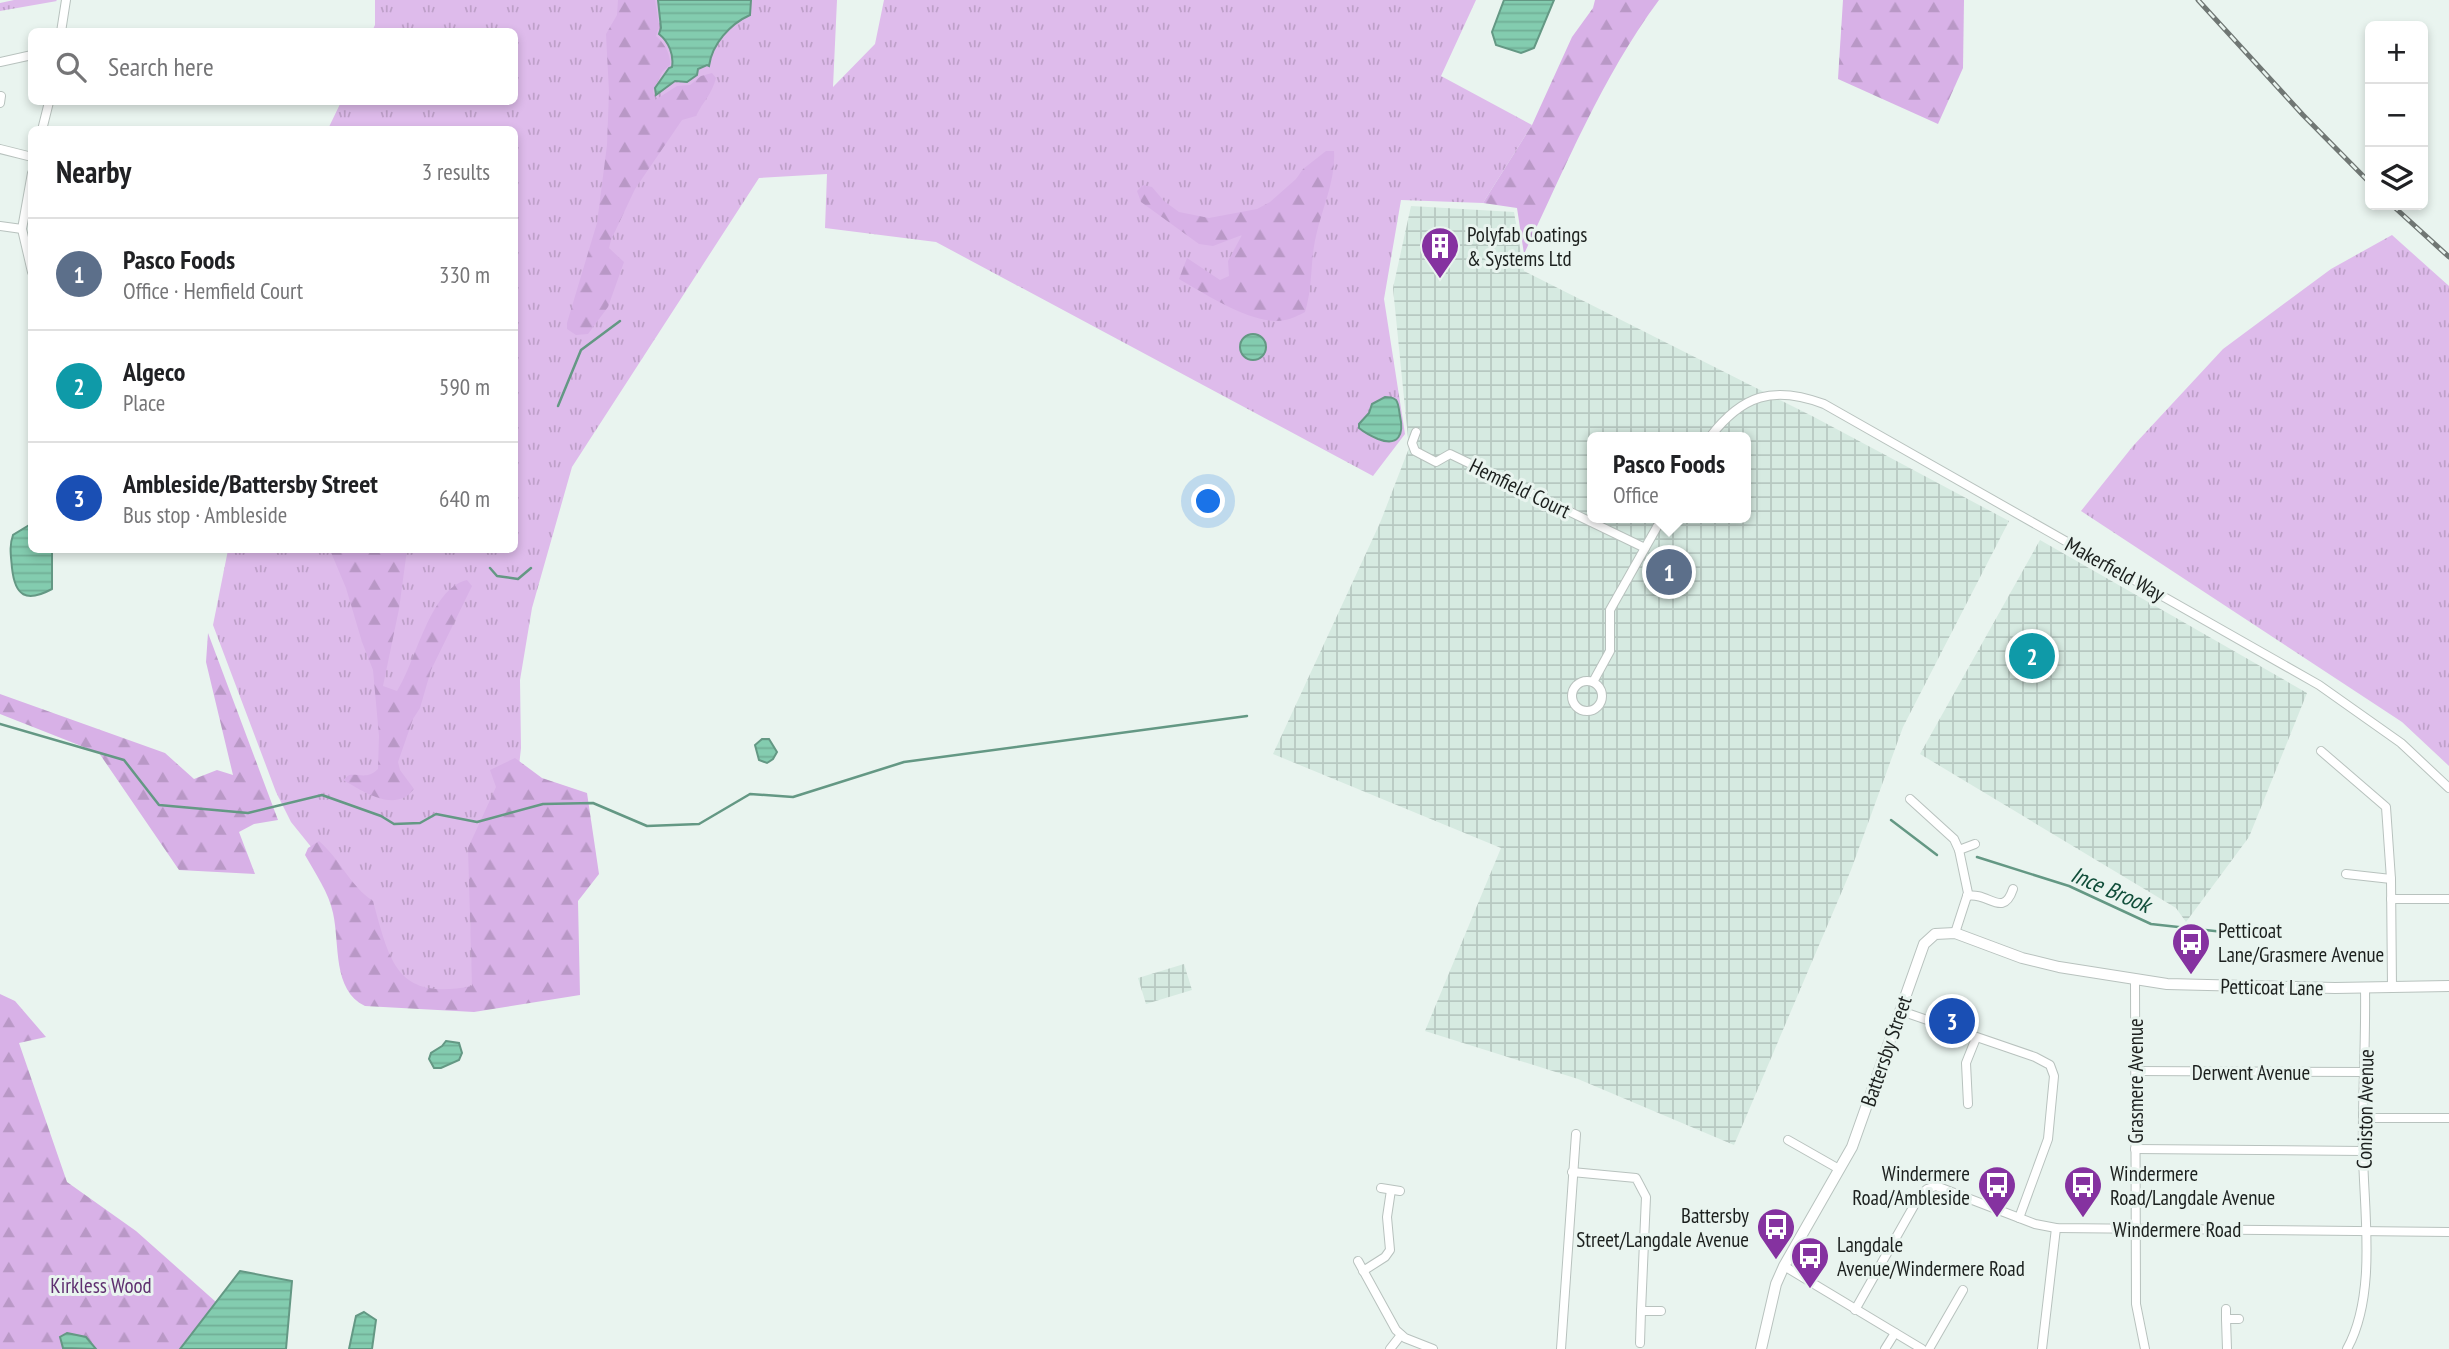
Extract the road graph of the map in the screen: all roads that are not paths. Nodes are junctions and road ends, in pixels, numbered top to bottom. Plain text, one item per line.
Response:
1 (66, 0) edge
2 (62, 28) edge
3 (28, 56) edge
4 (0, 62) edge
5 (48, 105) edge
6 (43, 126) edge
7 (0, 149) edge
8 (28, 156) edge
9 (28, 195) edge
10 (0, 226) edge
11 (22, 229) junction
12 (28, 255) edge
13 (1416, 432) dead end
14 (1714, 432) edge
15 (1587, 520) edge
16 (1593, 523) edge
17 (1659, 523) edge
18 (1645, 548) junction
19 (1593, 682) dead end
20 (2321, 751) dead end
21 (2449, 788) edge
22 (1910, 799) dead end
23 (1975, 844) dead end
24 (1959, 850) junction
25 (2346, 874) dead end
26 (2391, 879) junction
27 (2013, 889) dead end
28 (1967, 896) junction
29 (2449, 898) edge
30 (2390, 899) junction
31 (1955, 933) junction
32 (1935, 934) joint
33 (2135, 979) junction
34 (2449, 986) edge
35 (2365, 988) junction
36 (2392, 988) junction
37 (1901, 1010) junction
38 (1976, 1038) junction
39 (2136, 1071) junction
40 (2366, 1072) junction
41 (1968, 1104) dead end
42 (2365, 1118) junction
43 (2449, 1118) edge
44 (1576, 1134) dead end
45 (1788, 1140) dead end
46 (2135, 1149) junction
47 (2363, 1151) junction
48 (1839, 1170) junction
49 (1572, 1172) junction
50 (1381, 1188) dead end
51 (2019, 1218) junction
52 (2056, 1228) junction
53 (2134, 1229) junction
54 (2365, 1231) junction
55 (2449, 1232) edge
56 (1358, 1261) dead end
57 (1784, 1266) junction
58 (1363, 1271) junction
59 (1963, 1290) dead end
60 (2226, 1309) dead end
61 (1855, 1310) junction
62 (1641, 1311) junction
63 (1661, 1311) dead end
64 (2226, 1319) junction
65 (2239, 1319) dead end
66 (1895, 1333) junction
67 (1401, 1335) junction
68 (1640, 1343) dead end
69 (1390, 1349) edge
70 (1433, 1349) edge
71 (1561, 1349) edge
72 (1761, 1349) edge
73 (1885, 1349) edge
74 (1922, 1349) edge
75 (1928, 1349) edge
76 (2042, 1349) edge
77 (2145, 1349) edge
78 (2227, 1349) edge
79 (2347, 1349) edge

1 - 2 street
3 - 4 street
5 - 6 street
7 - 8 street
9 - 11 street
10 - 11 street
11 - 12 street
13 - 15 street, Hemfield Court
14 - 21 street, Makerfield Way
16 - 18 street, Hemfield Court
17 - 18 street
18 - 19 street
20 - 26 street
22 - 24 street
23 - 24 street
24 - 28 street
25 - 26 street
26 - 30 street
27 - 28 street
28 - 31 street
29 - 30 street
30 - 36 street
31 - 32 street, Petticoat Lane
31 - 33 street, Petticoat Lane
32 - 37 street, Battersby Street
33 - 35 street, Petticoat Lane
33 - 39 street, Grasmere Avenue
34 - 36 street, Petticoat Lane
35 - 36 street, Petticoat Lane
35 - 40 street, Coniston Avenue
37 - 38 street
37 - 48 street, Battersby Street
38 - 41 street
38 - 51 street
39 - 40 street, Derwent Avenue
39 - 46 street, Grasmere Avenue
40 - 42 street, Coniston Avenue
42 - 43 street
42 - 47 street, Coniston Avenue
44 - 49 street
45 - 48 street
46 - 47 street
46 - 53 street, Grasmere Avenue
47 - 54 street, Coniston Avenue
48 - 57 street, Battersby Street
49 - 62 street
49 - 71 street
50 - 58 street
51 - 52 street, Windermere Road
51 - 61 street, Windermere Road
52 - 53 street, Windermere Road
52 - 76 street
53 - 54 street, Windermere Road
53 - 77 street, Grasmere Avenue
54 - 55 street, Windermere Road
54 - 79 street, Coniston Avenue
56 - 58 street
57 - 61 street
57 - 72 street, Battersby Street
58 - 67 street
59 - 75 street
60 - 64 street
61 - 66 street
62 - 63 street
62 - 68 street
64 - 65 street
64 - 78 street
66 - 73 street
66 - 74 street
67 - 69 street
67 - 70 street

